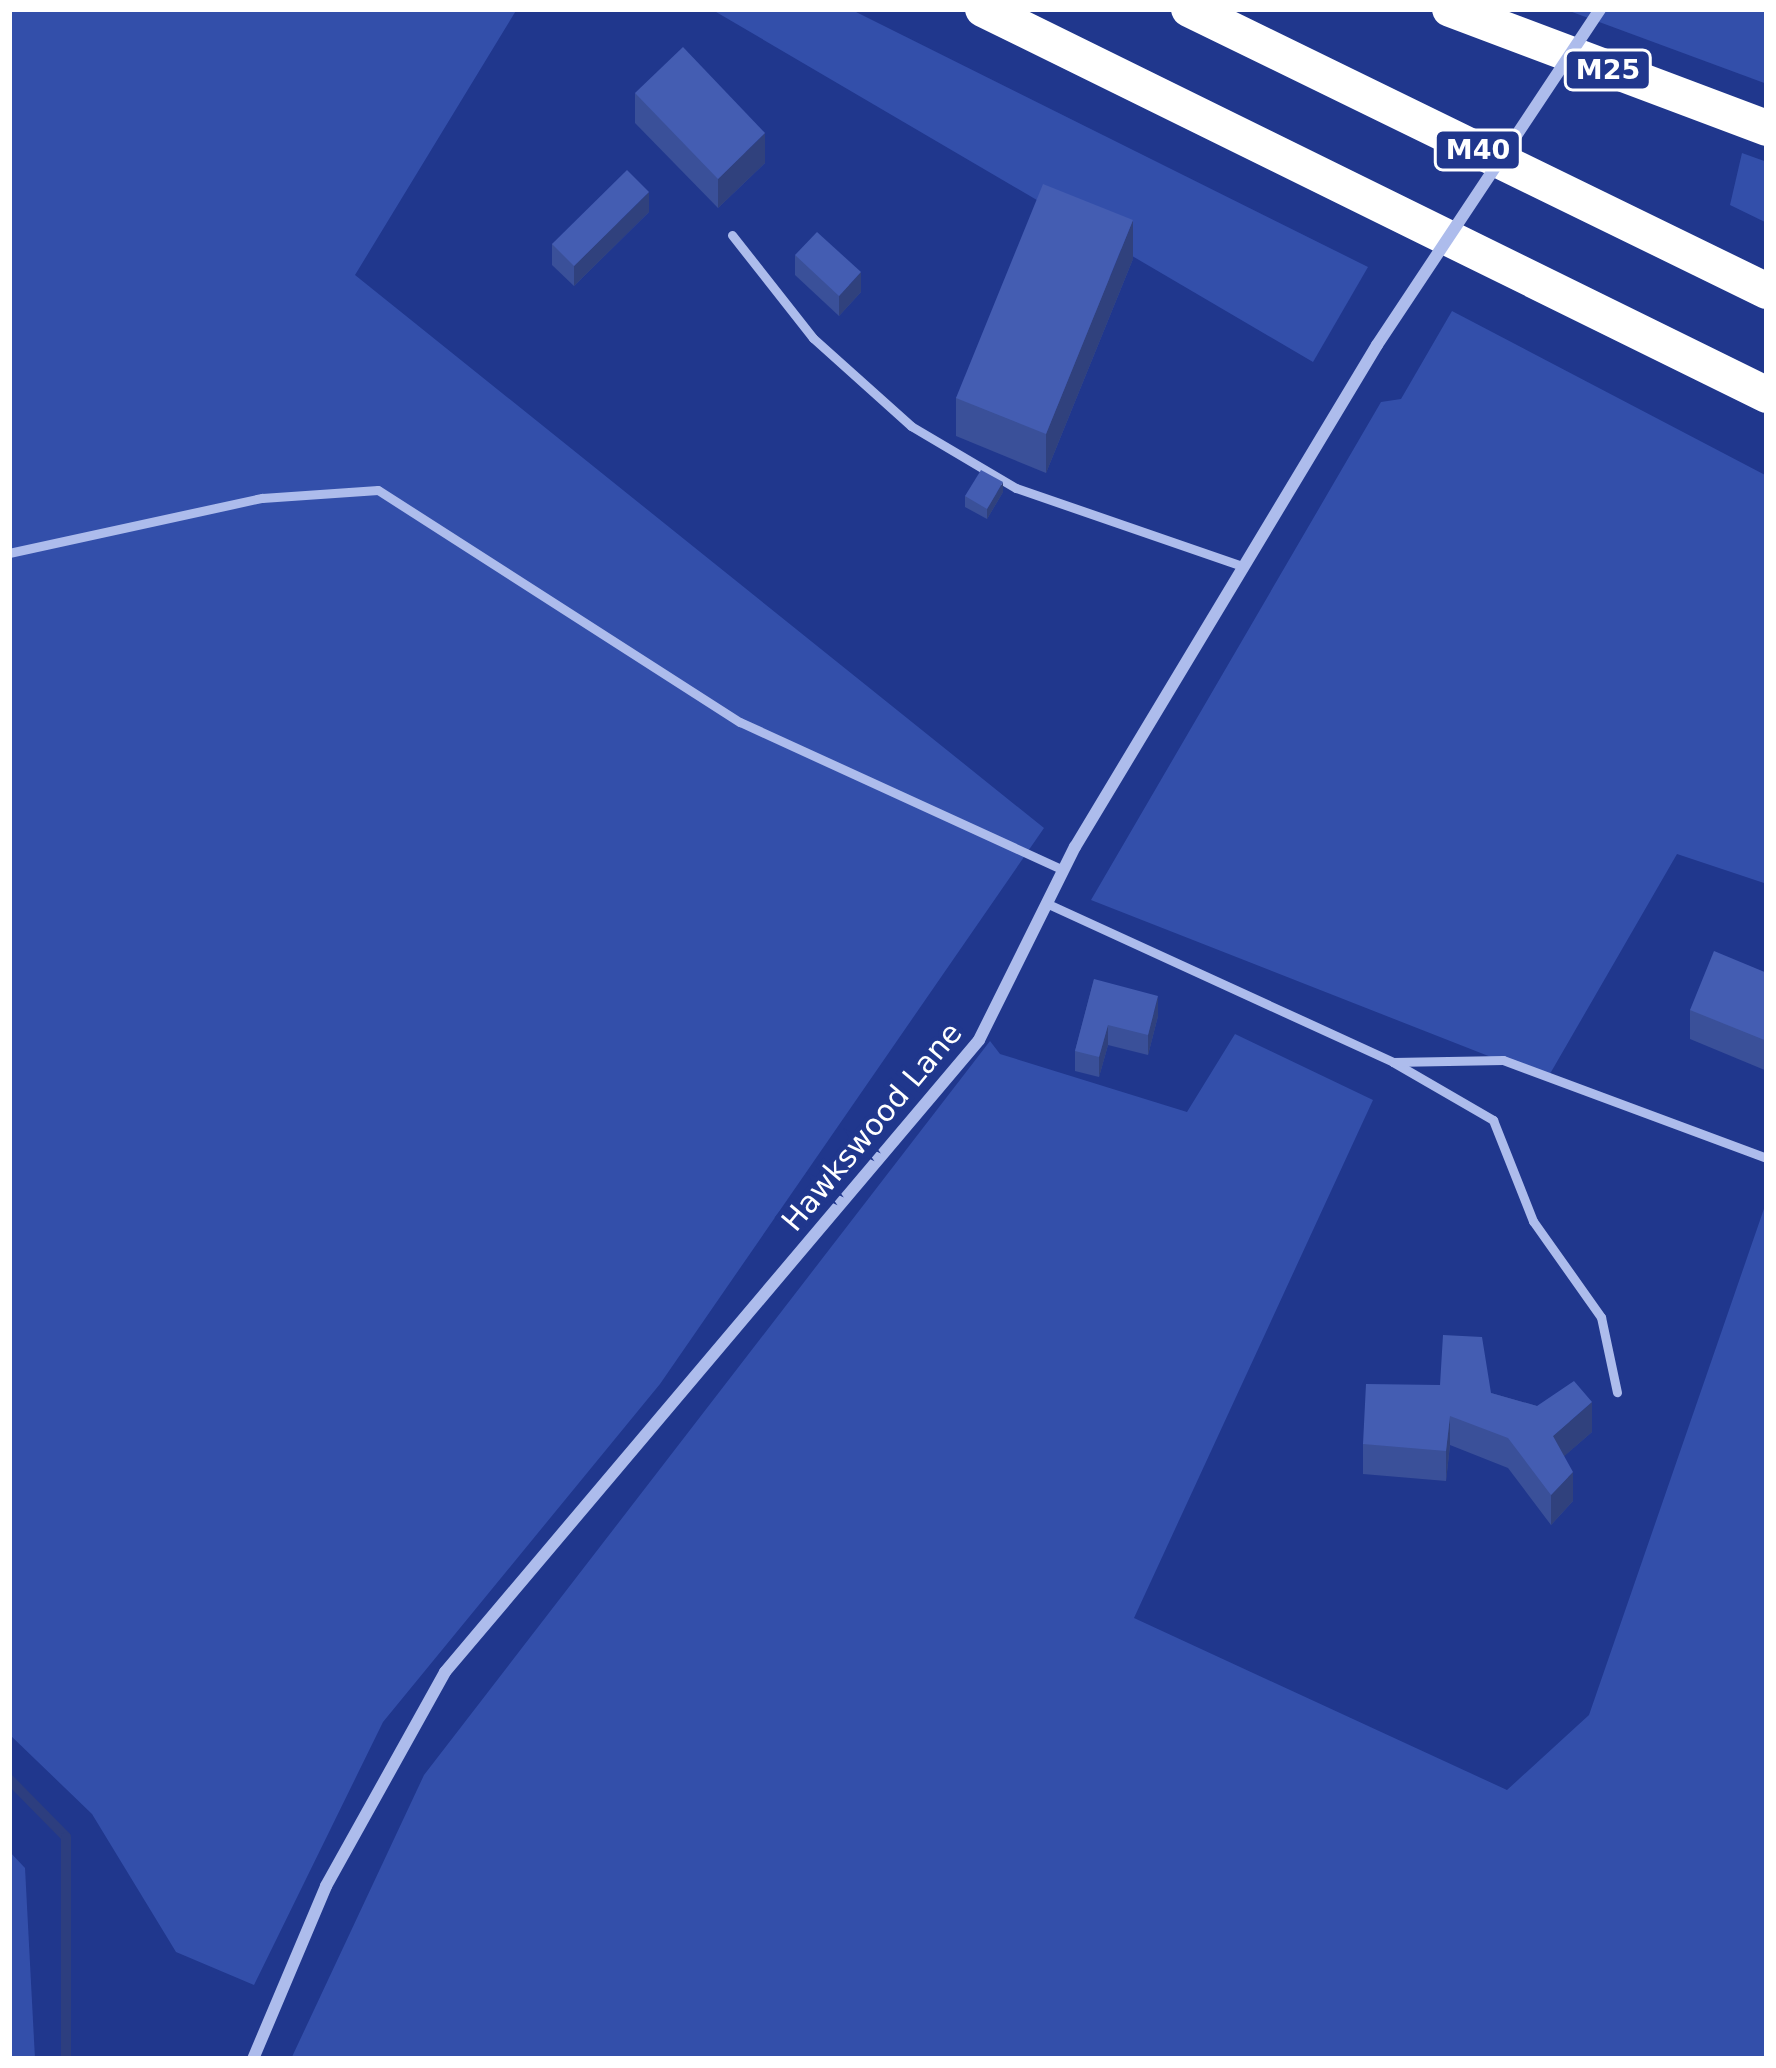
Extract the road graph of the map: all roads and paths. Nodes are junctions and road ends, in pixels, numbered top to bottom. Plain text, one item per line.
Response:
1 (983, 9) edge
2 (1189, 9) edge
3 (1450, 9) edge
4 (1600, 9) edge
5 (1767, 128) edge
6 (732, 235) dead end
7 (1767, 291) edge
8 (1767, 395) edge
9 (9, 554) edge
10 (1244, 566) junction
11 (1064, 870) junction
12 (1046, 903) junction
13 (1393, 1062) junction
14 (1767, 1159) edge
15 (1617, 1393) dead end
16 (253, 2059) edge

1 - 8 highway
2 - 7 highway, M40
3 - 5 highway, M25
4 - 10 street, Hawkswood Lane, bridge
6 - 10 lane
9 - 11 lane
10 - 11 street, Hawkswood Lane
11 - 12 street, Hawkswood Lane
12 - 13 lane
12 - 16 street, Hawkswood Lane
13 - 14 lane
13 - 15 lane

